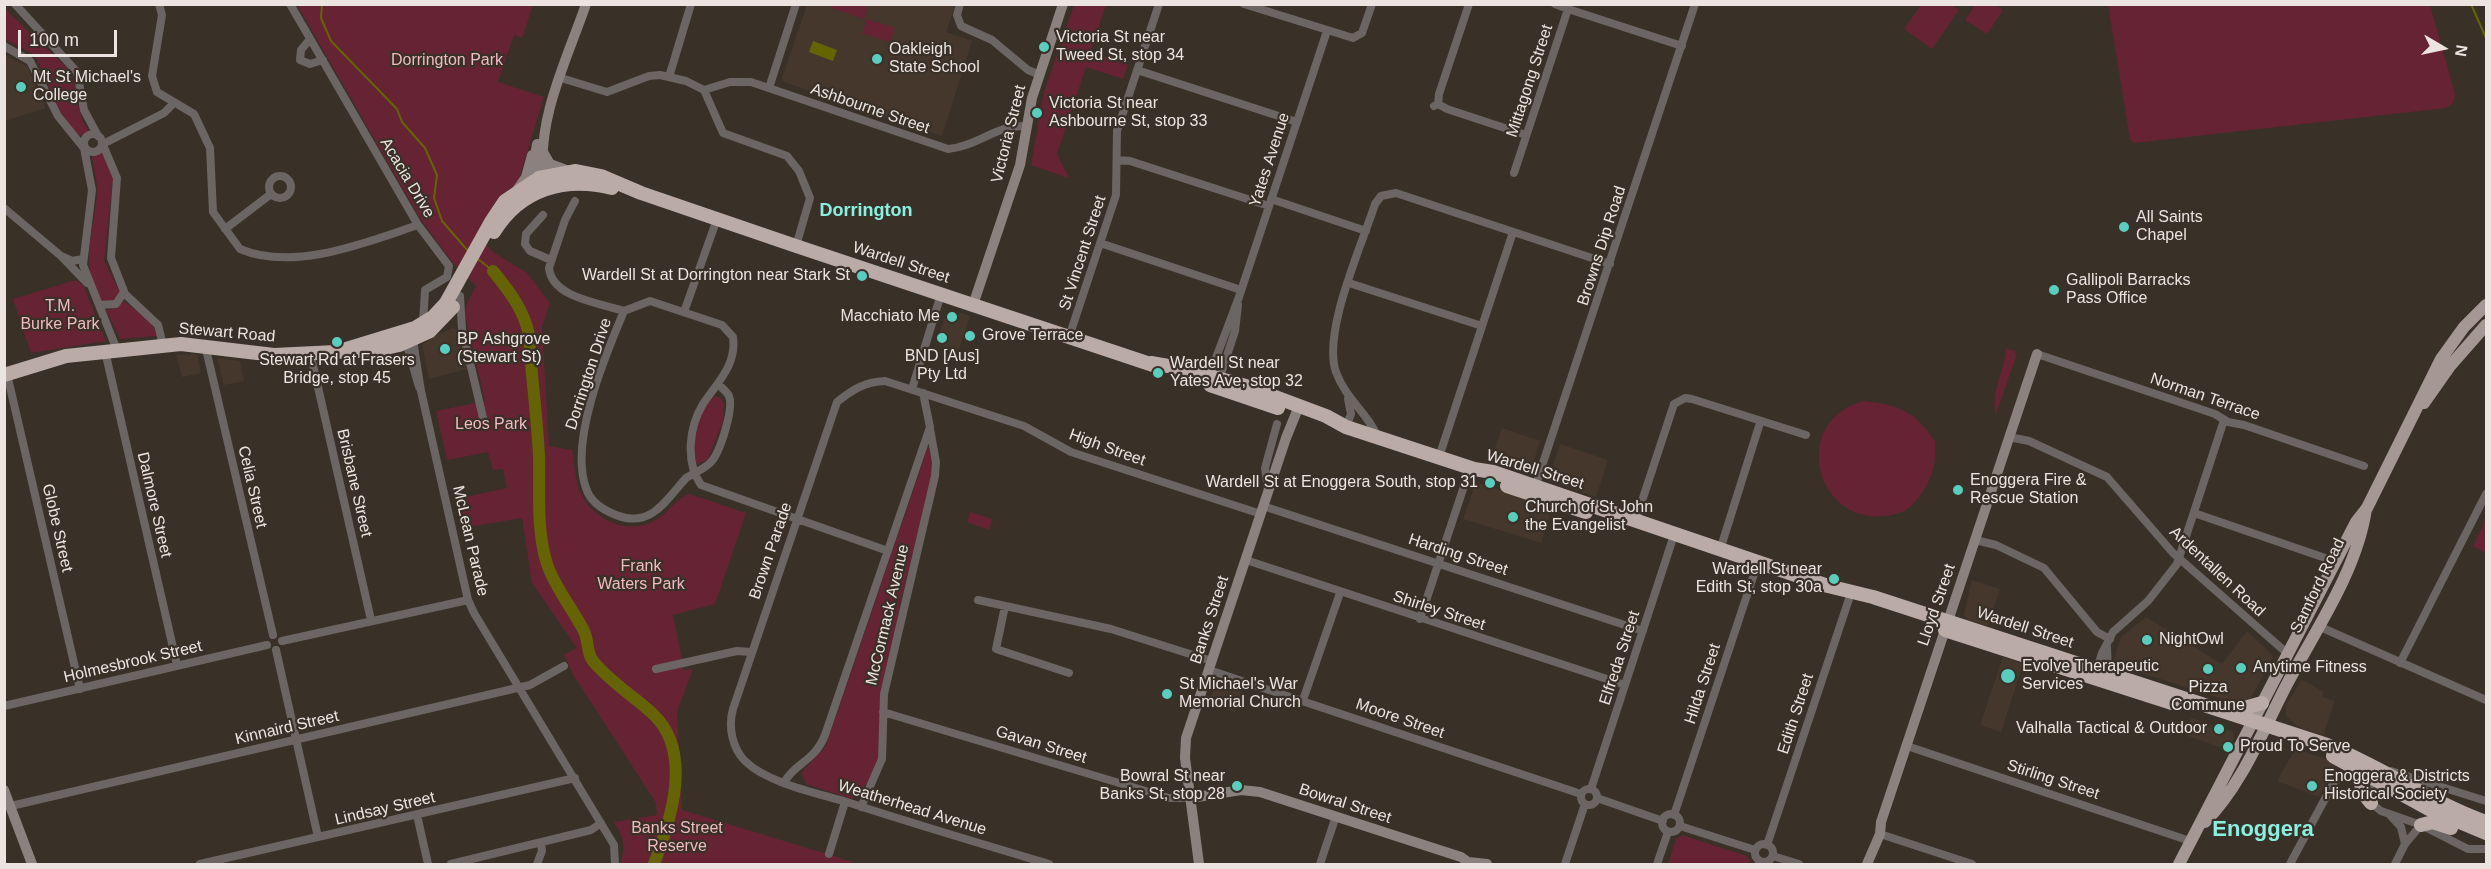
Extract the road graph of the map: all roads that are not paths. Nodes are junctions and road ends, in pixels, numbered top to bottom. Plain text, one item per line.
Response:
1 (15, 4) edge
2 (159, 4) edge
3 (290, 4) edge
4 (586, 4) edge
5 (691, 4) edge
6 (796, 4) edge
7 (960, 4) edge
8 (1064, 4) edge
9 (1159, 4) edge
10 (1244, 4) edge
11 (1372, 4) edge
12 (1469, 4) edge
13 (1555, 4) edge
14 (1695, 4) edge
15 (1568, 9) junction
16 (1327, 31) junction
17 (310, 39) junction
18 (4, 46) edge
19 (1682, 46) junction
20 (322, 60) junction
21 (1137, 70) junction
22 (1040, 75) junction
23 (669, 77) junction
24 (561, 78) junction
25 (769, 88) junction
26 (704, 90) junction
27 (174, 103) junction
28 (1297, 122) junction
29 (1026, 126) junction
30 (1526, 135) junction
31 (98, 136) junction
32 (539, 144) junction
33 (103, 145) junction
34 (83, 148) junction
35 (1117, 160) junction
36 (568, 171) junction
37 (1514, 173) dead end
38 (542, 181) junction
39 (515, 192) junction
40 (641, 192) junction
41 (271, 194) dead end
42 (575, 201) dead end
43 (1270, 202) junction
44 (4, 208) edge
45 (543, 215) dead end
46 (717, 219) junction
47 (418, 225) junction
48 (225, 229) junction
49 (1366, 231) junction
50 (1513, 232) junction
51 (489, 234) junction
52 (1100, 243) junction
53 (796, 246) junction
54 (61, 256) junction
55 (83, 259) junction
56 (551, 260) junction
57 (1610, 264) junction
58 (464, 279) junction
59 (1349, 283) junction
60 (91, 288) junction
61 (124, 292) junction
62 (1240, 293) junction
63 (941, 294) junction
64 (460, 296) junction
65 (424, 299) junction
66 (446, 303) junction
67 (2487, 304) edge
68 (99, 305) junction
69 (973, 305) junction
70 (624, 311) junction
71 (684, 312) junction
72 (2473, 317) junction
73 (422, 324) junction
74 (439, 324) junction
75 (1482, 326) junction
76 (2485, 328) edge
77 (462, 329) junction
78 (1070, 337) junction
79 (408, 338) junction
80 (163, 345) junction
81 (205, 345) junction
82 (111, 351) junction
83 (309, 352) junction
84 (2037, 354) joint
85 (6, 374) edge
86 (1213, 381) junction
87 (719, 385) junction
88 (912, 389) junction
89 (922, 393) junction
90 (1348, 398) junction
91 (1295, 409) junction
92 (2416, 412) junction
93 (2224, 420) junction
94 (1760, 423) junction
95 (1277, 424) dead end
96 (1341, 425) junction
97 (485, 426) dead end
98 (930, 427) junction
99 (1806, 435) dead end
100 (2009, 437) junction
101 (1378, 438) junction
102 (1439, 457) junction
103 (2364, 466) dead end
104 (1472, 468) junction
105 (694, 473) junction
106 (1534, 490) junction
107 (1268, 492) junction
108 (2487, 494) edge
109 (2367, 508) junction
110 (1262, 510) junction
111 (2194, 513) junction
112 (795, 520) junction
113 (1635, 522) junction
114 (1674, 535) junction
115 (1975, 540) junction
116 (1720, 550) junction
117 (888, 551) junction
118 (2178, 558) junction
119 (1246, 560) junction
120 (1758, 562) junction
121 (2337, 562) junction
122 (1438, 563) junction
123 (1340, 593) junction
124 (1854, 594) junction
125 (468, 600) junction
126 (978, 600) dead end
127 (1005, 606) junction
128 (1420, 619) junction
129 (371, 620) junction
130 (1947, 626) junction
131 (2318, 626) junction
132 (1643, 631) junction
133 (273, 635) junction
134 (282, 641) junction
135 (2108, 643) junction
136 (267, 645) junction
137 (276, 650) junction
138 (751, 652) junction
139 (2288, 654) junction
140 (2400, 663) junction
141 (177, 665) junction
142 (564, 666) dead end
143 (1211, 666) junction
144 (656, 669) dead end
145 (1069, 673) dead end
146 (2100, 673) junction
147 (1625, 686) junction
148 (521, 687) junction
149 (80, 688) junction
150 (1303, 700) junction
151 (2487, 700) edge
152 (2262, 703) junction
153 (4, 706) edge
154 (883, 712) junction
155 (2230, 712) junction
156 (2258, 726) junction
157 (297, 740) junction
158 (1907, 746) junction
159 (2358, 769) junction
160 (769, 776) joint
161 (2380, 776) junction
162 (575, 778) junction
163 (785, 782) junction
164 (2334, 782) dead end
165 (1591, 789) junction
166 (4, 790) edge
167 (1581, 794) junction
168 (1191, 798) junction
169 (1597, 798) junction
170 (2487, 801) edge
171 (844, 802) junction
172 (2371, 803) junction
173 (1585, 804) junction
174 (11, 807) junction
175 (861, 807) junction
176 (2390, 814) junction
177 (417, 815) junction
178 (1674, 815) junction
179 (1336, 816) junction
180 (1663, 821) junction
181 (2487, 822) edge
182 (601, 823) junction
183 (2421, 825) junction
184 (1680, 826) junction
185 (1668, 832) junction
186 (1880, 834) junction
187 (318, 837) junction
188 (2486, 839) edge
189 (2190, 841) junction
190 (540, 843) junction
191 (2405, 844) junction
192 (1767, 845) junction
193 (1755, 850) junction
194 (829, 854) dead end
195 (1773, 856) junction
196 (1468, 863) edge
197 (1761, 863) edge
198 (32, 864) edge
199 (200, 864) edge
200 (428, 864) edge
201 (451, 864) edge
202 (537, 864) edge
203 (615, 864) edge
204 (1049, 864) edge
205 (1199, 864) edge
206 (1320, 864) edge
207 (1487, 864) edge
208 (1565, 864) edge
209 (1657, 864) edge
210 (1799, 864) edge
211 (1867, 864) edge
212 (1972, 864) edge
213 (2179, 864) edge
214 (2290, 864) edge
215 (2395, 864) edge

1 - 31 street
2 - 27 street
3 - 17 street, Acacia Drive
4 - 24 street
5 - 23 street
6 - 25 street
7 - 22 street
8 - 22 street, Victoria Street
9 - 21 street, St Vincent Street
10 - 16 street
11 - 16 street
12 - 30 street
13 - 15 street
14 - 19 street, Browns Dip Road
15 - 19 street, Mittagong Street
15 - 30 street, Mittagong Street
16 - 28 street, Yates Avenue
17 - 20 street, Acacia Drive
17 - 20 street
18 - 34 street
19 - 57 street, Browns Dip Road
20 - 47 street, Acacia Drive
21 - 28 street
21 - 35 street, St Vincent Street
22 - 29 street, Victoria Street
23 - 24 street
23 - 26 street
24 - 32 street
25 - 26 street, Ashbourne Street
25 - 29 street, Ashbourne Street
26 - 53 street
27 - 33 street
27 - 48 street
28 - 43 street, Yates Avenue
29 - 69 street, Victoria Street
30 - 37 street, Mittagong Street
31 - 33 street
31 - 34 street
32 - 36 street
32 - 38 street
32 - 39 street
33 - 34 street
33 - 61 street
34 - 55 street
35 - 43 street
35 - 52 street, St Vincent Street
36 - 38 highway, Wardell Street
36 - 40 highway, Wardell Street
38 - 39 highway, Stewart Road
38 - 40 highway, Wardell Street
38 - 51 highway, Stewart Road
39 - 51 highway, Stewart Road
40 - 46 highway, Wardell Street
41 - 48 street
42 - 56 street
43 - 49 street
43 - 62 street, Yates Avenue
44 - 54 street
45 - 56 street
46 - 53 highway, Wardell Street
46 - 71 street
47 - 48 street
47 - 65 street, Acacia Drive
49 - 50 street
49 - 59 street
50 - 57 street
50 - 75 street
51 - 58 highway, Stewart Road
52 - 62 street
52 - 78 street, St Vincent Street
53 - 63 highway, Wardell Street
54 - 55 street
54 - 60 street
55 - 60 street
56 - 70 street, Dorrington Drive
57 - 106 street, Browns Dip Road
58 - 64 highway, Stewart Road
58 - 66 highway, Stewart Road
59 - 75 street
59 - 90 street
60 - 68 street, Dalmore Street
61 - 68 street
61 - 80 street
62 - 86 street, Yates Avenue
63 - 69 highway, Wardell Street
63 - 88 street
64 - 74 highway, Stewart Road
64 - 77 street
65 - 66 street
65 - 73 street
66 - 73 highway, Stewart Road
67 - 72 main road, Samford Road
68 - 82 street, Dalmore Street
69 - 78 highway, Wardell Street
70 - 71 street, Dorrington Drive
70 - 105 street, Dorrington Drive
71 - 87 street, Dorrington Drive
72 - 76 street
72 - 92 main road, Samford Road
73 - 79 highway, Stewart Road
74 - 77 street
74 - 79 highway, Stewart Road
75 - 102 street
76 - 92 main road, Samford Road
77 - 97 street
78 - 86 highway, Wardell Street
79 - 83 highway, Stewart Road
79 - 125 street, McLean Parade
80 - 81 highway, Stewart Road
80 - 82 highway, Stewart Road
81 - 83 highway, Stewart Road
81 - 133 street, Celia Street
82 - 85 highway, Stewart Road
82 - 141 street, Dalmore Street
83 - 129 street, Brisbane Street
84 - 93 street, Norman Terrace
84 - 100 street, Lloyd Street
85 - 149 street, Globe Street
86 - 91 highway, Wardell Street
87 - 105 street, Dorrington Drive
87 - 105 street, Dorrington Drive
88 - 89 street, High Street
88 - 112 street, Brown Parade
89 - 98 street, McCormack Avenue
89 - 110 street, High Street
90 - 96 street
90 - 101 street
91 - 96 highway, Wardell Street
91 - 107 street, Banks Street
92 - 109 main road, Samford Road
93 - 103 street, Norman Terrace
93 - 111 street
94 - 99 street
94 - 113 street
94 - 116 street
95 - 107 street, Banks Street
96 - 101 highway, Wardell Street
98 - 117 street, McCormack Avenue
98 - 154 street, McCormack Avenue
100 - 115 street, Lloyd Street
100 - 118 street, Ardentallen Road
101 - 102 highway, Wardell Street
102 - 104 highway, Wardell Street
104 - 106 highway, Wardell Street
104 - 122 street
105 - 112 street
106 - 113 highway, Wardell Street
107 - 110 street, Banks Street
108 - 140 street
109 - 121 main road, Samford Road
109 - 131 main road, Samford Road
110 - 119 street, Banks Street
110 - 122 street, Harding Street
111 - 118 street
111 - 121 street
112 - 117 street
112 - 138 street, Brown Parade
113 - 114 highway, Wardell Street
114 - 116 highway, Wardell Street
114 - 132 street, Elfreda Street
115 - 130 street, Lloyd Street
115 - 135 street
116 - 120 highway, Wardell Street
117 - 163 street, McCormack Avenue
118 - 135 street
118 - 139 street, Ardentallen Road
119 - 123 street, Shirley Street
119 - 143 street, Banks Street
120 - 124 highway, Wardell Street
120 - 178 street, Hilda Street
121 - 139 main road, Samford Road
122 - 128 street
122 - 132 street, Harding Street
123 - 128 street, Shirley Street
123 - 150 street
124 - 130 highway, Wardell Street
124 - 192 street, Edith Street
125 - 129 street
125 - 148 street, McLean Parade
126 - 127 street, Moore Street
127 - 143 street, Moore Street
127 - 145 street
128 - 147 street, Shirley Street
129 - 134 street
130 - 146 highway, Wardell Street
130 - 158 street, Lloyd Street
131 - 140 street
131 - 156 main road, Samford Road
132 - 147 street, Elfreda Street
133 - 134 street
133 - 136 street
134 - 137 street
135 - 146 street
136 - 137 street
136 - 141 street, Holmesbrook Street
137 - 157 street
138 - 144 street
138 - 160 street, Brown Parade
139 - 152 main road, Samford Road
140 - 151 street
141 - 149 street, Holmesbrook Street
142 - 148 street, Kinnaird Street
143 - 150 street, Moore Street
143 - 168 street, Banks Street
146 - 155 highway, Wardell Street
146 - 156 highway, Wardell Street
147 - 165 street, Elfreda Street
148 - 157 street, Kinnaird Street
148 - 162 street, McLean Parade
149 - 153 street, Holmesbrook Street
150 - 167 street, Moore Street
152 - 155 highway
152 - 156 main road, Samford Road
154 - 168 street, Gavan Street
154 - 175 street, McCormack Avenue
155 - 156 highway, Wardell Street
156 - 159 highway, Wardell Street
156 - 161 highway, Wardell Street
156 - 189 main road, Samford Road
157 - 174 street, Kinnaird Street
157 - 187 street
158 - 186 street, Lloyd Street
158 - 189 street, Stirling Street
159 - 161 highway, Wardell Street
159 - 172 highway
160 - 163 street, Weatherhead Avenue
161 - 170 street, Wardell Street
161 - 172 street
161 - 181 highway, Wardell Street
161 - 188 highway, Wardell Street
162 - 177 street, Lindsay Street
162 - 182 street, McLean Parade
163 - 171 street, Weatherhead Avenue
164 - 214 street
165 - 167 street
165 - 169 street
166 - 174 street
167 - 173 street
168 - 179 street, Bowral Street
168 - 205 street, Banks Street
169 - 173 street
169 - 180 street
171 - 175 street, Weatherhead Avenue
171 - 194 street
172 - 176 street
173 - 208 street
174 - 198 street
175 - 204 street, Weatherhead Avenue
176 - 183 street
176 - 191 street
177 - 187 street, Lindsay Street
177 - 200 street
178 - 180 street
178 - 184 street
179 - 196 street, Bowral Street
179 - 206 street
180 - 185 street
182 - 190 street
182 - 203 street, McLean Parade
183 - 188 highway
183 - 191 street
184 - 185 street
184 - 193 street
185 - 209 street
186 - 211 street, Lloyd Street
186 - 212 street
187 - 199 street, Lindsay Street
189 - 213 main road, Samford Road
190 - 201 street
190 - 202 street
191 - 215 street
192 - 193 street
192 - 195 street
193 - 197 street
195 - 197 street
195 - 210 street
196 - 207 street, Bowral Street

